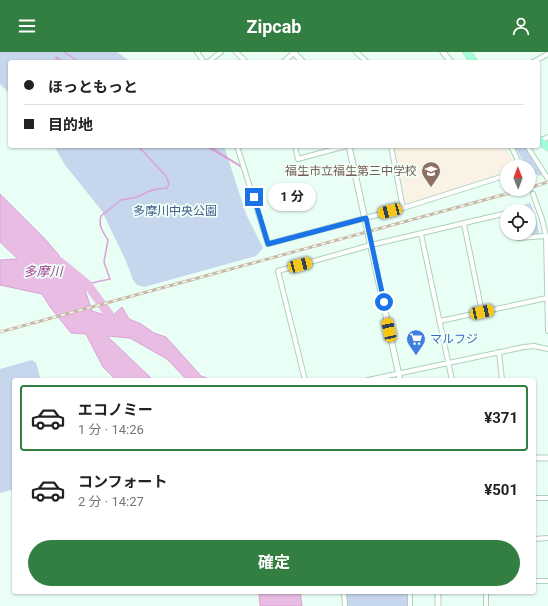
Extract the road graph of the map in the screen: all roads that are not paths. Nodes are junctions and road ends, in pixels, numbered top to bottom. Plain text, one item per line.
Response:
1 (222, 52) edge
2 (236, 52) edge
3 (294, 52) edge
4 (356, 52) edge
5 (443, 52) edge
6 (548, 54) edge
7 (211, 60) edge
8 (244, 60) edge
9 (285, 60) edge
10 (301, 60) edge
11 (365, 60) edge
12 (449, 60) edge
13 (538, 60) edge
14 (540, 142) edge
15 (238, 148) edge
16 (295, 148) edge
17 (339, 148) edge
18 (349, 148) edge
19 (390, 148) edge
20 (512, 148) edge
21 (530, 148) edge
22 (548, 148) edge
23 (518, 160) edge
24 (500, 177) edge
25 (548, 179) edge
26 (534, 196) tunnel mouth
27 (403, 208) junction
28 (500, 215) edge
29 (366, 218) junction
30 (464, 224) junction
31 (421, 234) junction
32 (546, 236) junction
33 (536, 237) edge
34 (371, 246) junction
35 (547, 298) edge
36 (482, 312) junction
37 (440, 321) junction
38 (548, 331) edge
39 (548, 350) edge
40 (499, 352) junction
41 (449, 362) junction
42 (399, 374) junction
43 (305, 378) edge
44 (378, 378) edge
45 (400, 378) edge
46 (452, 378) edge
47 (502, 378) edge
48 (536, 458) edge
49 (548, 458) edge
50 (536, 498) edge
51 (548, 498) edge
52 (548, 538) edge
53 (536, 539) edge
54 (536, 581) edge
55 (548, 581) edge
56 (344, 594) edge
57 (410, 594) edge
58 (438, 594) edge
59 (486, 594) edge
60 (345, 606) edge
61 (410, 606) edge
62 (438, 606) edge
63 (486, 606) edge

1 - 7 street
2 - 8 street
3 - 9 street
3 - 10 street
4 - 11 street
5 - 12 street
6 - 13 street
14 - 22 main road
15 - 29 street
16 - 17 street
18 - 29 street
19 - 27 street
20 - 23 street
21 - 25 street
24 - 27 street
26 - 32 street
27 - 29 street
28 - 30 street
29 - 34 street
30 - 31 street
30 - 36 street
31 - 34 street
31 - 37 street
32 - 33 street
32 - 35 street
34 - 42 street
34 - 43 street
35 - 36 street
35 - 38 street
36 - 37 street
37 - 41 street
39 - 40 street
40 - 41 street
40 - 47 street
41 - 42 street
41 - 46 street
42 - 44 street
42 - 45 street
48 - 49 street
50 - 51 street
52 - 53 street
54 - 55 street
56 - 60 street
57 - 61 street
58 - 62 street
59 - 63 street

